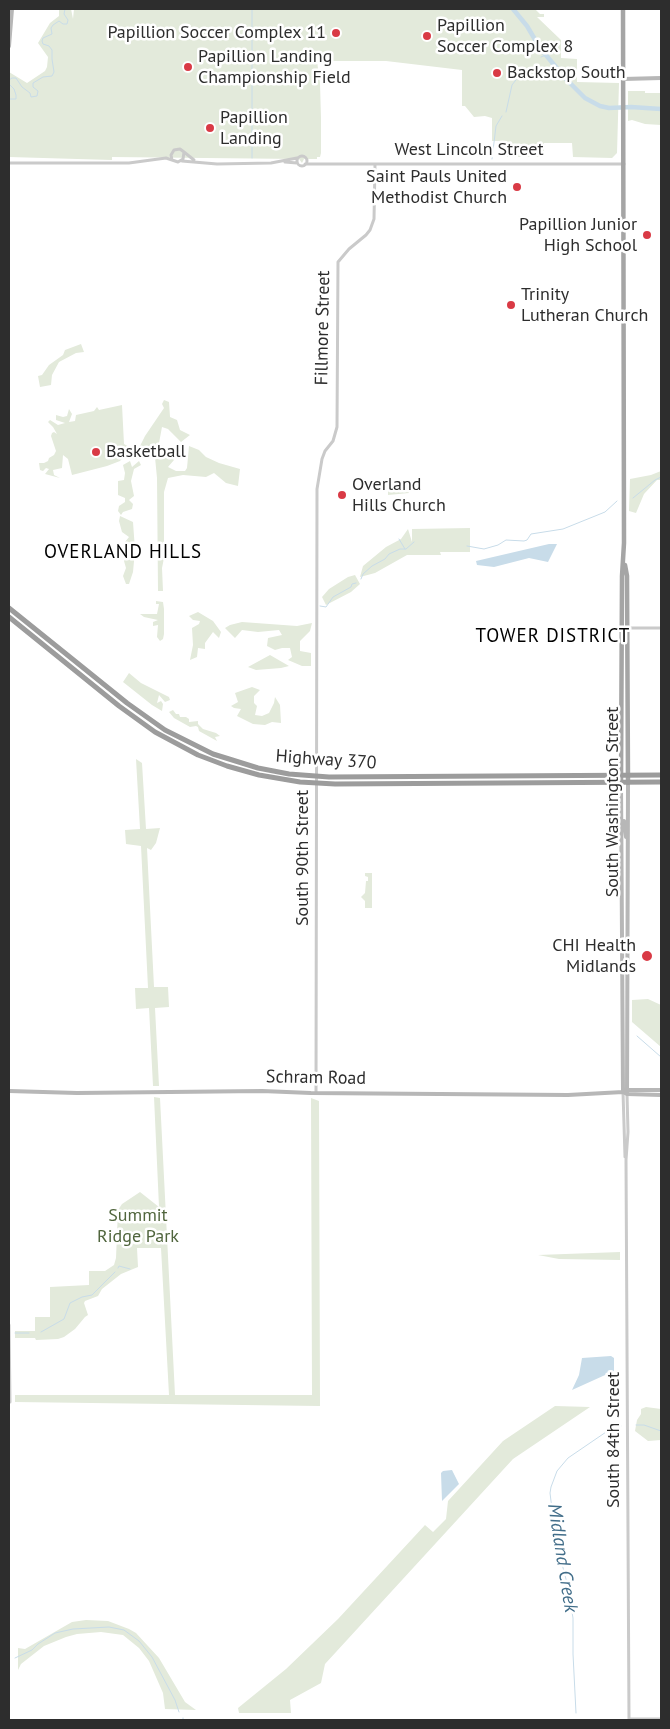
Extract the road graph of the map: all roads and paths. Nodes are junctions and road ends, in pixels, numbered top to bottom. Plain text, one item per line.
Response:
1 (12, 9) edge
2 (624, 9) edge
3 (9, 46) edge
4 (661, 78) edge
5 (623, 79) junction
6 (172, 152) junction
7 (184, 152) junction
8 (297, 158) junction
9 (306, 158) junction
10 (157, 159) junction
11 (172, 160) junction
12 (181, 161) junction
13 (197, 162) junction
14 (284, 162) junction
15 (9, 163) edge
16 (297, 163) junction
17 (315, 163) junction
18 (305, 164) junction
19 (375, 164) junction
20 (624, 164) junction
21 (319, 474) joint
22 (9, 608) edge
23 (9, 617) edge
24 (625, 628) junction
25 (661, 628) edge
26 (661, 776) edge
27 (625, 779) junction
28 (316, 781) junction
29 (661, 782) edge
30 (622, 814) junction
31 (622, 843) junction
32 (628, 843) junction
33 (628, 868) junction
34 (625, 1046) junction
35 (661, 1090) edge
36 (9, 1091) edge
37 (626, 1092) junction
38 (316, 1093) junction
39 (661, 1095) edge
40 (9, 1325) edge
41 (10, 1402) edge
42 (661, 1719) edge
43 (629, 1720) edge

1 - 3 main road
2 - 5 main road, South Washington Street
4 - 5 main road
5 - 20 main road, South Washington Street
6 - 7 street
6 - 10 street
6 - 11 street
7 - 12 street
7 - 13 street
8 - 9 street
8 - 14 street
8 - 16 street
9 - 17 street, West Lincoln Street
9 - 18 street
10 - 11 street
10 - 15 street
11 - 12 street
12 - 13 street
13 - 14 street
14 - 16 street
16 - 18 street
17 - 18 street, West Lincoln Street
17 - 19 street, West Lincoln Street
19 - 20 street, West Lincoln Street
19 - 21 street, Fillmore Street
20 - 24 main road, South Washington Street
21 - 28 street, South 90th Street
22 - 28 highway, Highway 370
23 - 28 highway
24 - 25 street
24 - 27 main road, South Washington Street
26 - 27 highway, Highway 370
27 - 28 highway, Highway 370
27 - 28 highway, Highway 370
27 - 29 highway, Highway 370
27 - 30 main road, South Washington Street
27 - 32 main road, South Washington Street
28 - 38 street, South 90th Street
30 - 31 main road, South Washington Street
30 - 32 main road
31 - 33 main road
31 - 34 main road, South Washington Street
32 - 33 main road, South Washington Street
33 - 34 main road, South Washington Street
34 - 37 main road, South 84th Street
35 - 37 main road, Schram Road
36 - 38 main road, Schram Road
37 - 38 main road, Schram Road
37 - 39 main road, Schram Road
37 - 43 street, South 84th Street
40 - 41 street
42 - 43 street

